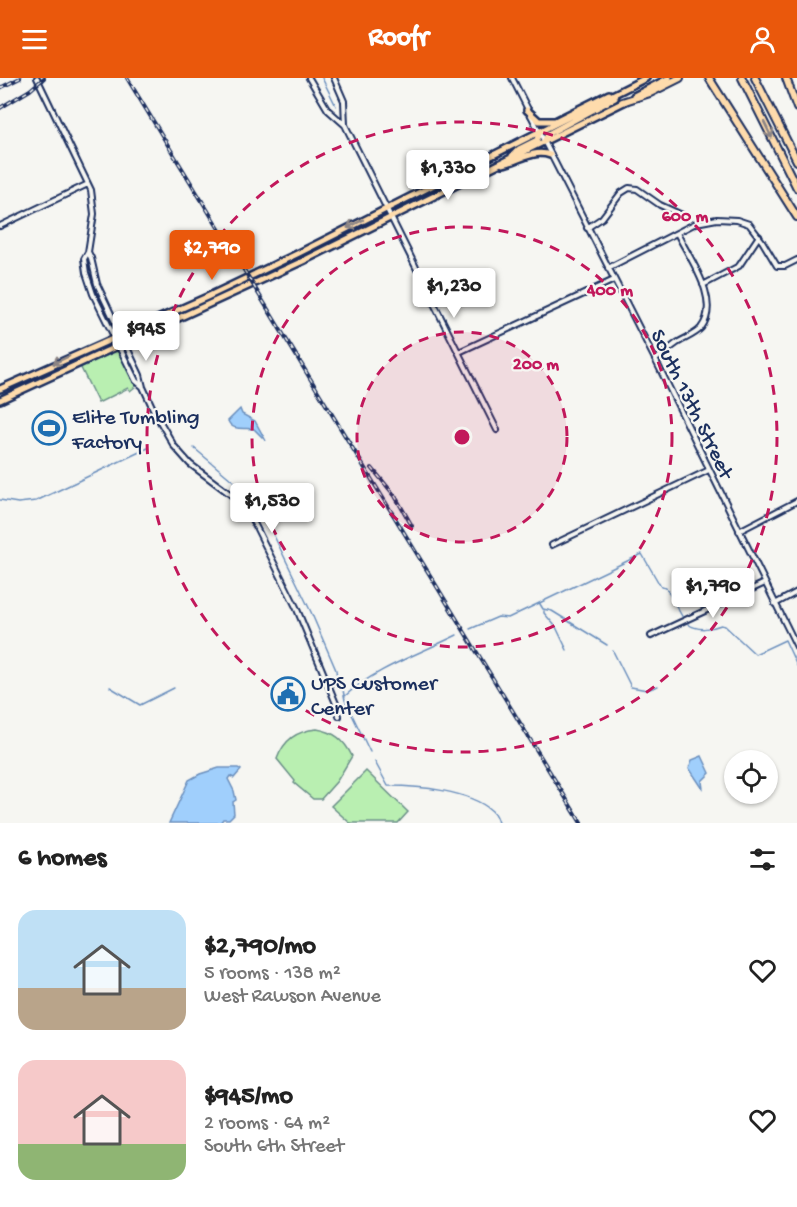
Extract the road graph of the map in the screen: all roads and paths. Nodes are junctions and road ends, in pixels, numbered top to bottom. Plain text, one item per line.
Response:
1 (37, 78) edge
2 (309, 78) edge
3 (334, 78) edge
4 (512, 78) edge
5 (646, 78) edge
6 (669, 78) edge
7 (680, 78) edge
8 (703, 78) edge
9 (709, 78) edge
10 (742, 78) edge
11 (755, 78) edge
12 (786, 78) edge
13 (626, 88) junction
14 (622, 102) junction
15 (797, 108) edge
16 (527, 110) junction
17 (730, 113) junction
18 (345, 125) junction
19 (539, 134) junction
20 (544, 142) junction
21 (550, 155) junction
22 (486, 158) junction
23 (509, 159) junction
24 (797, 161) edge
25 (493, 167) junction
26 (453, 174) junction
27 (88, 184) junction
28 (457, 184) junction
29 (797, 188) edge
30 (386, 208) junction
31 (682, 215) dead end
32 (391, 217) junction
33 (797, 217) edge
34 (0, 226) edge
35 (587, 228) junction
36 (677, 232) junction
37 (759, 236) junction
38 (88, 252) junction
39 (797, 260) edge
40 (608, 268) junction
41 (614, 280) junction
42 (703, 285) junction
43 (121, 334) junction
44 (114, 337) junction
45 (122, 344) junction
46 (459, 352) junction
47 (655, 360) junction
48 (0, 389) edge
49 (0, 400) edge
50 (497, 430) dead end
51 (709, 470) junction
52 (797, 501) edge
53 (739, 531) junction
54 (552, 545) dead end
55 (765, 583) junction
56 (797, 592) edge
57 (776, 604) junction
58 (651, 636) dead end
59 (797, 647) edge
60 (339, 716) dead end

1 - 27 street
2 - 18 street
3 - 18 street
4 - 16 street, South 13th Street
5 - 13 main road
6 - 14 main road
7 - 14 highway
8 - 17 highway
9 - 17 highway
10 -> 29 highway
11 - 24 highway
12 - 15 highway
13 - 16 main road
13 - 19 main road
13 - 20 main road
14 - 20 main road
16 - 19 street, South 13th Street
17 - 33 highway
18 - 30 street
19 - 20 street, South 13th Street
19 - 22 main road
19 - 23 main road
20 - 21 street, South 13th Street
20 - 23 main road
21 - 25 main road
21 - 35 street, South 13th Street
22 - 25 main road
22 - 26 main road
23 - 25 main road
25 - 28 main road
26 - 28 main road
26 - 30 main road
27 - 34 street
27 - 38 street
28 - 32 main road
30 - 32 street
30 -> 43 main road
31 - 35 street
32 - 45 main road
32 - 46 street
35 - 40 street, South 13th Street
36 - 37 street
36 - 40 street
36 - 42 street
37 - 39 street
37 - 42 street
38 - 43 street
38 - 44 street
40 - 41 street, South 13th Street
41 - 46 street
41 - 47 street, South 13th Street
42 - 47 street
43 - 44 main road
43 - 45 street
44 - 45 street
44 -> 48 main road
45 - 49 main road
45 - 60 street
46 - 50 street
47 - 51 street, South 13th Street
51 - 53 street, South 13th Street
51 - 54 street
52 - 53 street
53 - 55 street, South 13th Street
55 - 57 street, South 13th Street
55 - 58 street
56 - 57 street
57 - 59 street, South 13th Street

